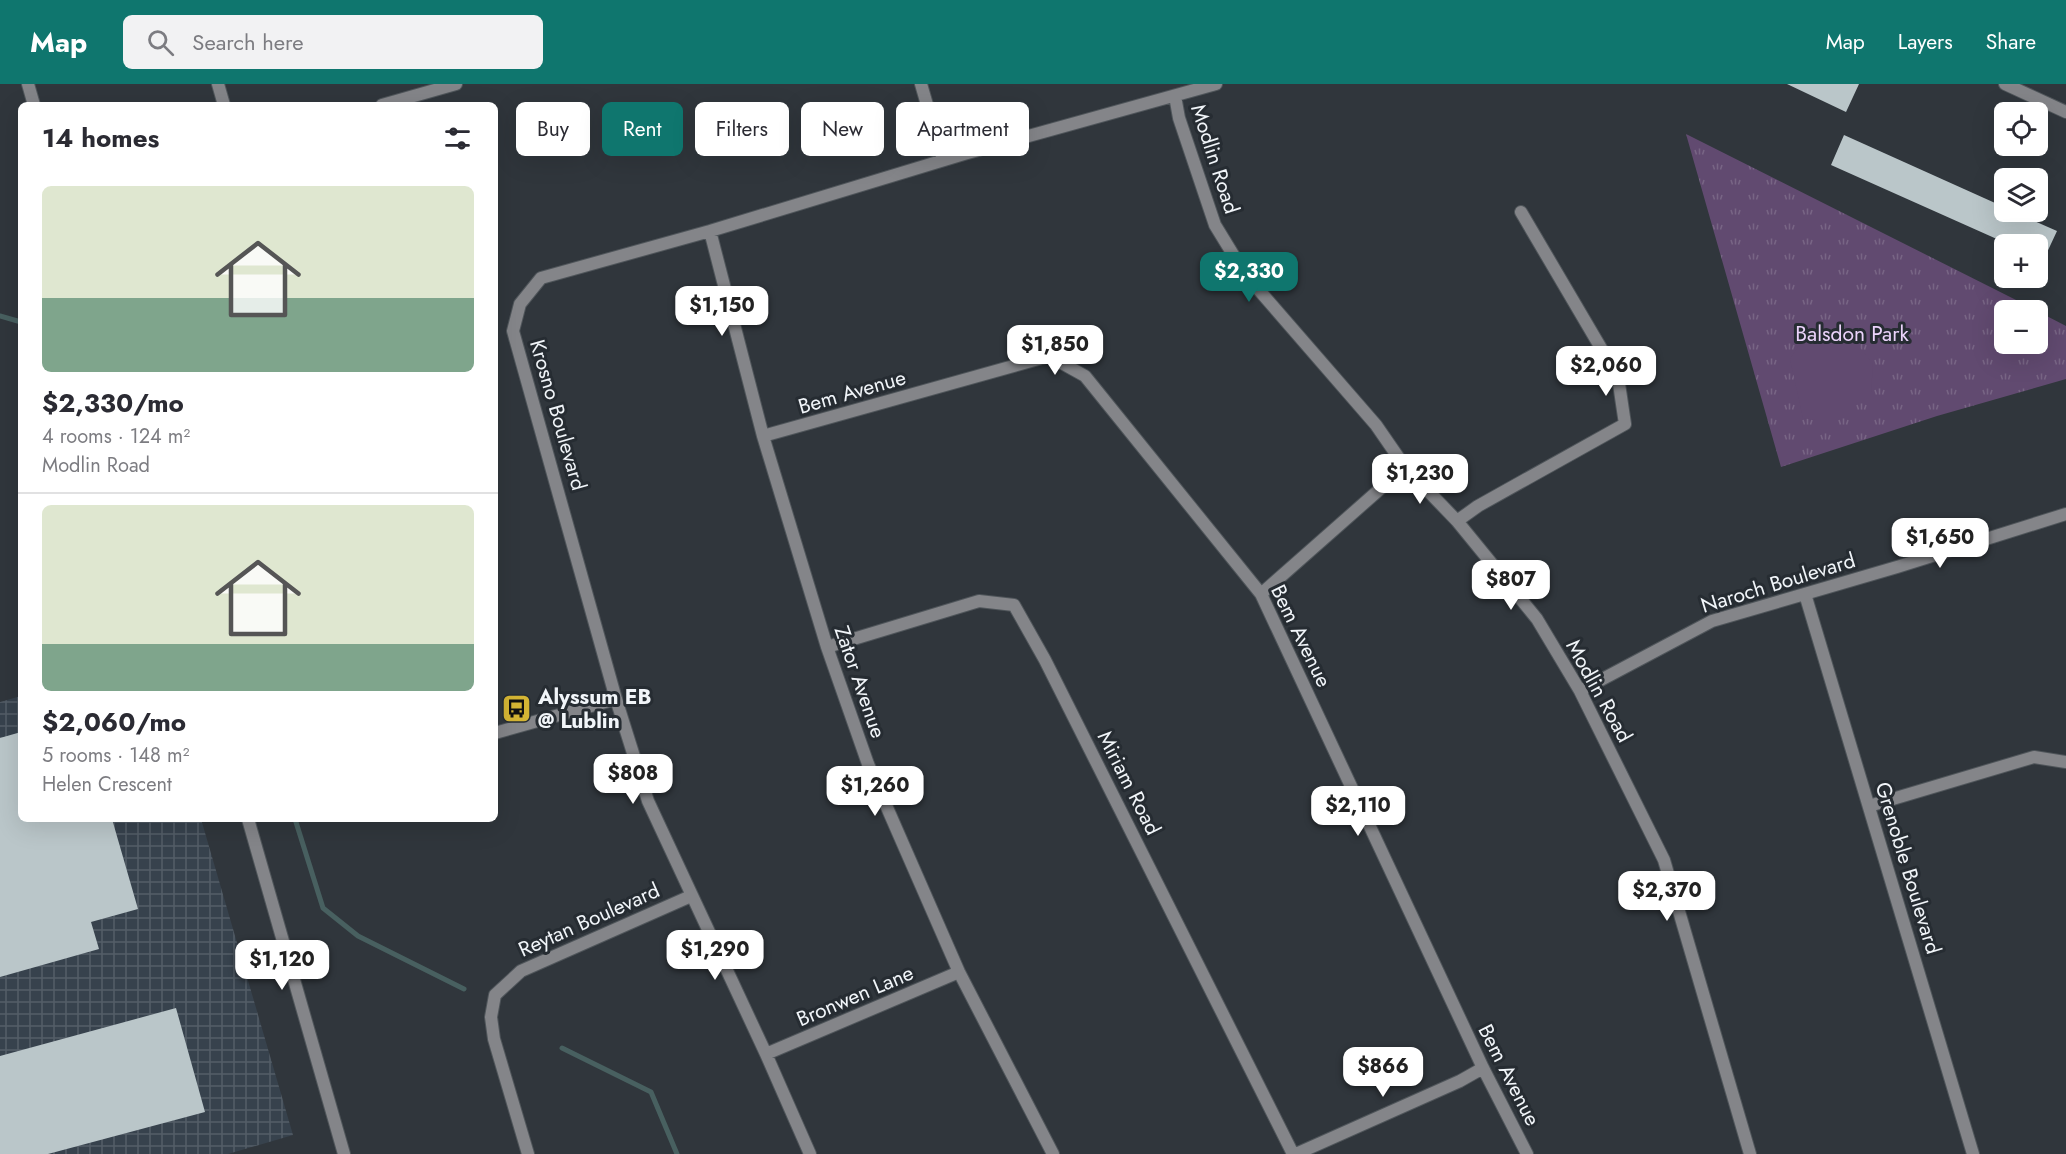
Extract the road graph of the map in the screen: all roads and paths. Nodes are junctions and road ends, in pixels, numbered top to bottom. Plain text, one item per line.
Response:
1 (28, 84) edge
2 (218, 84) edge
3 (456, 84) edge
4 (921, 84) edge
5 (1216, 84) edge
6 (2006, 84) edge
7 (441, 86) edge
8 (1175, 96) junction
9 (33, 102) edge
10 (223, 102) edge
11 (391, 102) edge
12 (2066, 112) edge
13 (943, 160) junction
14 (1521, 212) dead end
15 (710, 231) junction
16 (764, 436) junction
17 (1405, 467) junction
18 (2066, 514) edge
19 (1457, 521) junction
20 (1261, 594) junction
21 (1805, 594) junction
22 (827, 647) junction
23 (1580, 690) junction
24 (616, 699) junction
25 (498, 732) edge
26 (2066, 762) edge
27 (1869, 806) junction
28 (249, 822) edge
29 (691, 896) junction
30 (959, 972) junction
31 (766, 1054) junction
32 (1482, 1068) junction
33 (344, 1154) edge
34 (528, 1154) edge
35 (810, 1154) edge
36 (1053, 1154) edge
37 (1295, 1154) edge
38 (1527, 1154) edge
39 (1750, 1154) edge
40 (1972, 1154) edge

1 - 9 street
2 - 10 street
3 - 7 street
4 - 13 street
5 - 8 street, Krosno Boulevard
6 - 12 street
7 - 11 street
8 - 13 street, Krosno Boulevard
8 - 17 street, Modlin Road
13 - 15 street, Krosno Boulevard
14 - 19 street
15 - 16 street, Zator Avenue
15 - 24 street, Krosno Boulevard
16 - 20 street, Bem Avenue
16 - 22 street, Zator Avenue
17 - 19 street, Modlin Road
17 - 20 street
18 - 21 street, Naroch Boulevard
19 - 23 street, Modlin Road
20 - 32 street, Bem Avenue
21 - 23 street, Naroch Boulevard
21 - 27 street, Grenoble Boulevard
22 - 30 street, Zator Avenue
22 - 37 street, Miriam Road
23 - 39 street, Modlin Road
24 - 25 street
24 - 29 street, Krosno Boulevard
26 - 27 street
27 - 40 street, Grenoble Boulevard
28 - 33 street
29 - 31 street, Krosno Boulevard
29 - 34 street, Reytan Boulevard
30 - 31 street, Bronwen Lane
30 - 36 street, Zator Avenue
31 - 35 street, Krosno Boulevard
32 - 37 street
32 - 38 street, Bem Avenue

